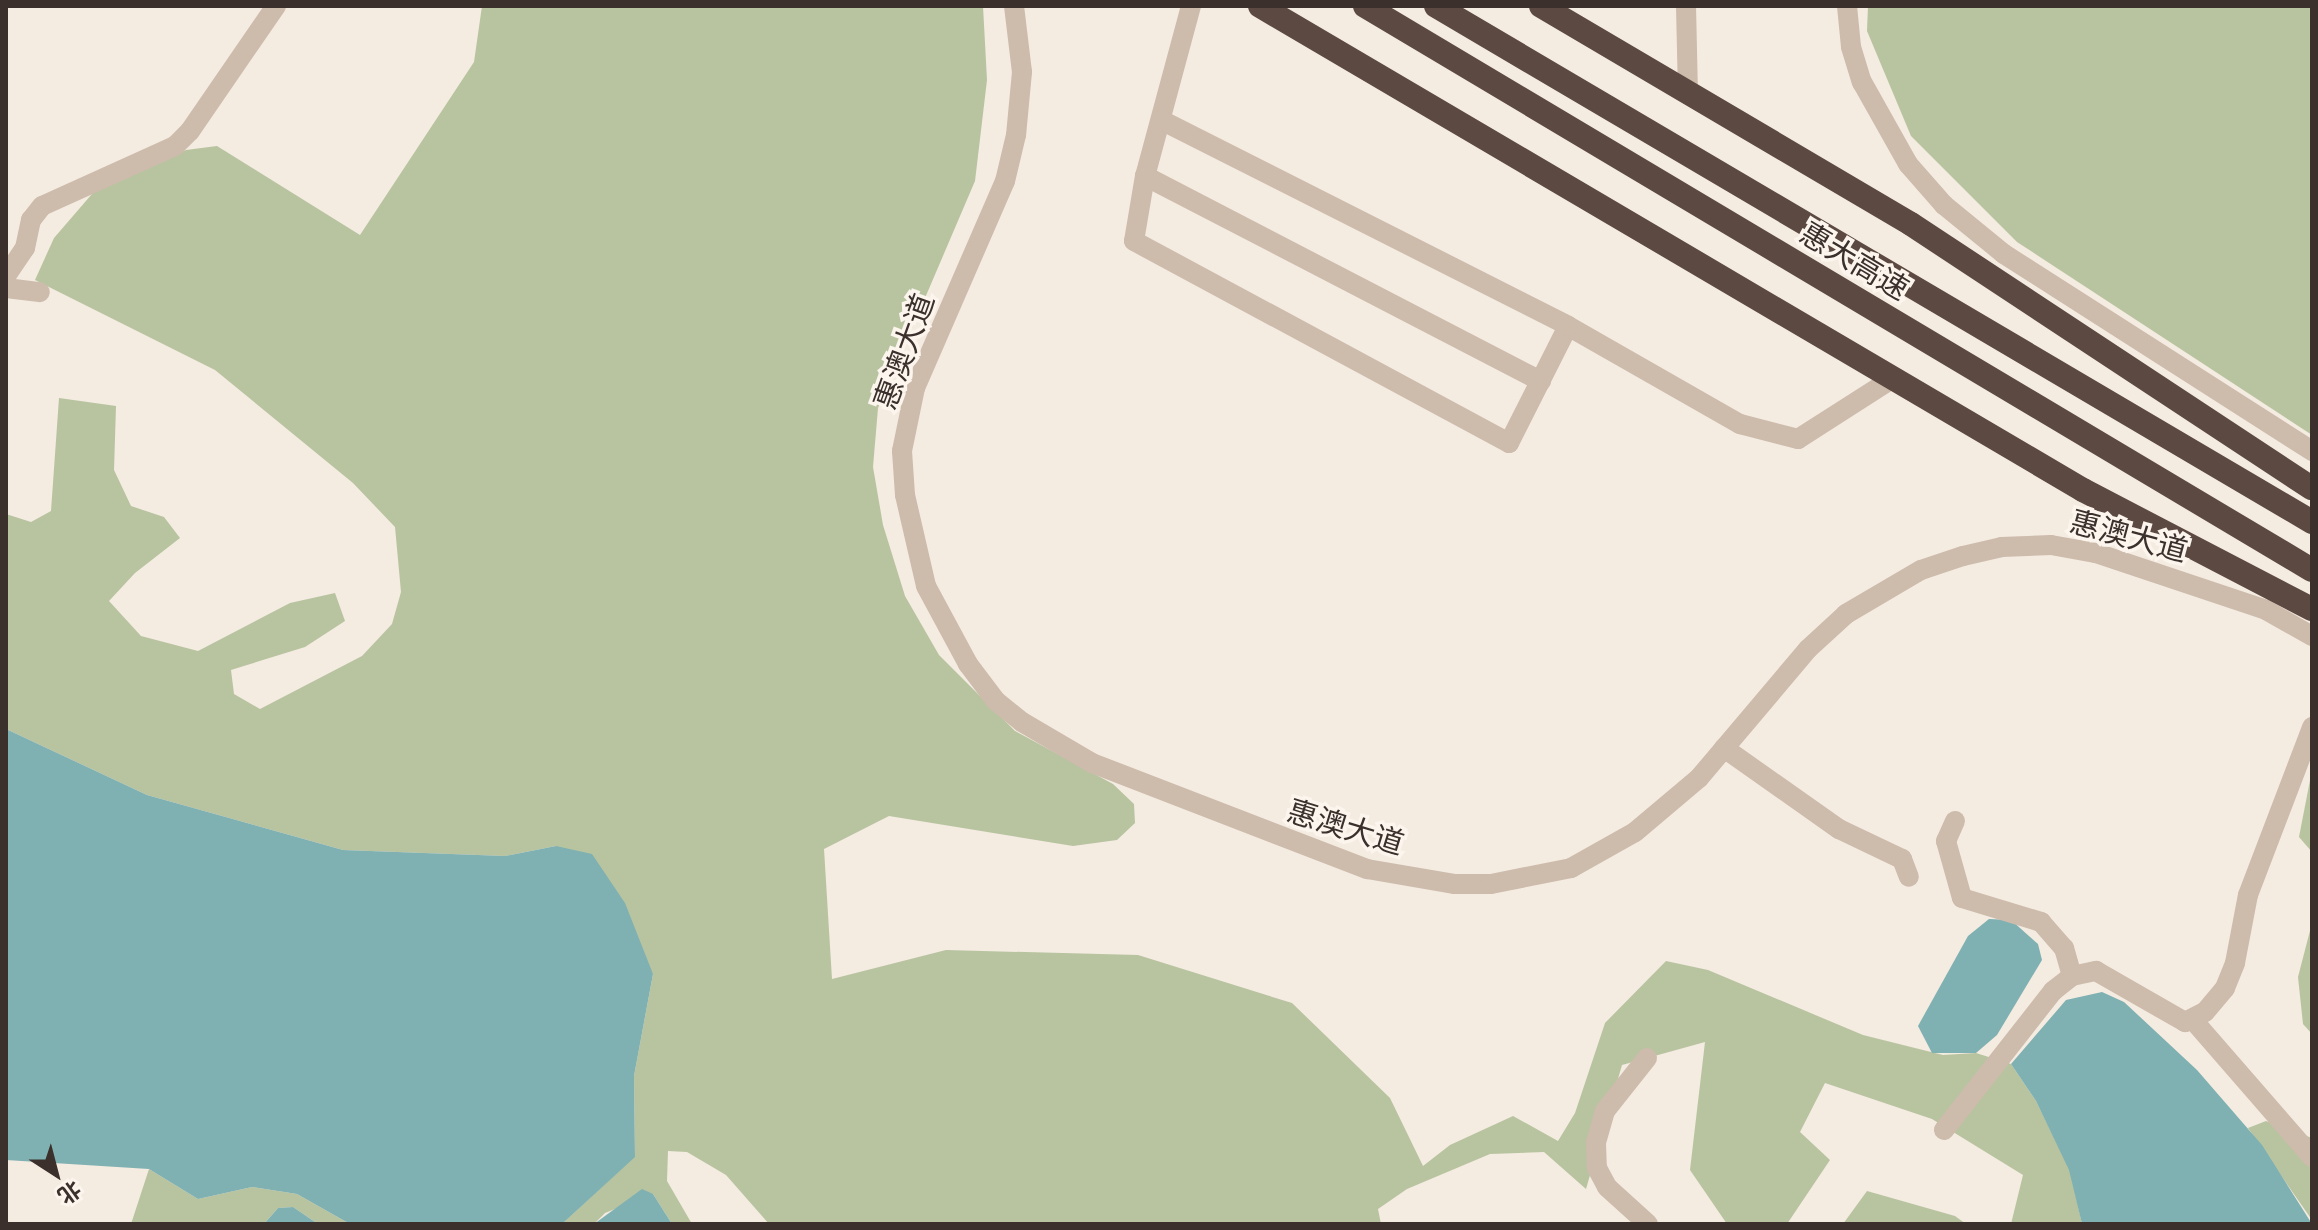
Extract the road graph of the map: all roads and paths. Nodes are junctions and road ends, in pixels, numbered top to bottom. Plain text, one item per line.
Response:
1 (276, 6) edge
2 (1014, 6) edge
3 (1191, 6) edge
4 (1260, 6) edge
5 (1365, 6) edge
6 (1436, 6) edge
7 (1541, 6) edge
8 (1686, 6) edge
9 (1847, 6) edge
10 (1688, 92) junction
11 (1161, 120) junction
12 (1145, 176) junction
13 (6, 276) edge
14 (6, 288) edge
15 (40, 292) dead end
16 (1568, 326) junction
17 (1892, 379) junction
18 (1541, 381) junction
19 (2312, 451) edge
20 (2312, 488) edge
21 (2312, 522) edge
22 (2312, 570) edge
23 (2312, 609) edge
24 (2312, 636) edge
25 (2312, 727) edge
26 (1724, 748) junction
27 (1955, 821) dead end
28 (1909, 877) dead end
29 (2072, 976) junction
30 (2193, 1020) junction
31 (1647, 1058) dead end
32 (1944, 1130) dead end
33 (2312, 1157) edge
34 (1648, 1224) edge

1 - 13 street
2 - 26 street, 惠澳大道
3 - 11 street
4 - 17 highway
5 - 22 highway, 惠大高速
6 - 21 highway, 惠大高速
7 - 10 highway
8 - 10 street
9 - 19 street
10 - 20 highway
11 - 12 street
11 - 16 street
12 - 18 street
12 - 18 street
14 - 15 street
16 - 17 street
16 - 18 street
17 - 23 highway
24 - 26 street, 惠澳大道
25 - 30 street
26 - 28 street
27 - 29 street
29 - 30 street
29 - 32 street
30 - 33 street
31 - 34 street

